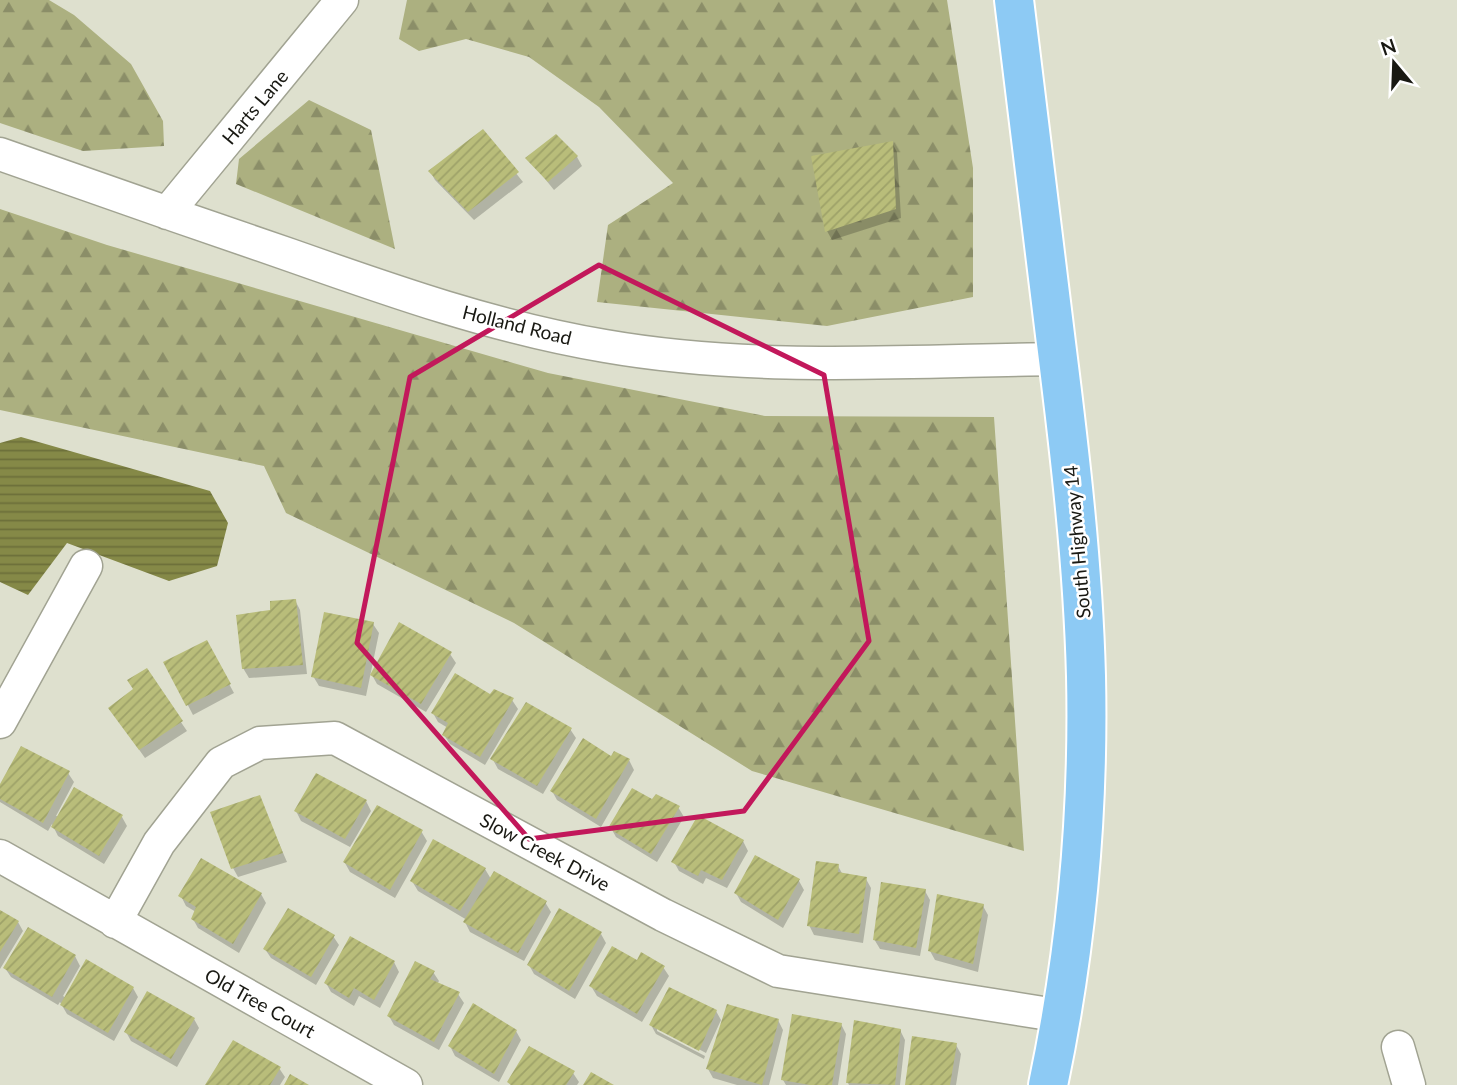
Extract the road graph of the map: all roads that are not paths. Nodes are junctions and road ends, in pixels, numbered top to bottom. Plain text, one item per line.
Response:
1 (342, 0) edge
2 (1014, 0) edge
3 (0, 155) edge
4 (167, 213) junction
5 (1058, 359) junction
6 (86, 566) dead end
7 (0, 722) edge
8 (0, 856) edge
9 (115, 922) junction
10 (1062, 1016) junction
11 (1398, 1047) dead end
12 (405, 1085) edge
13 (1048, 1085) edge
14 (1409, 1085) edge

1 - 4 street, Harts Lane
2 - 5 main road, South Highway 14
3 - 4 street, Holland Road
4 - 5 street, Holland Road
5 - 10 main road, South Highway 14
6 - 7 street
8 - 9 street, Old Tree Court
9 - 10 street, Slow Creek Drive
9 - 12 street, Old Tree Court
10 - 13 main road, South Highway 14
11 - 14 street

